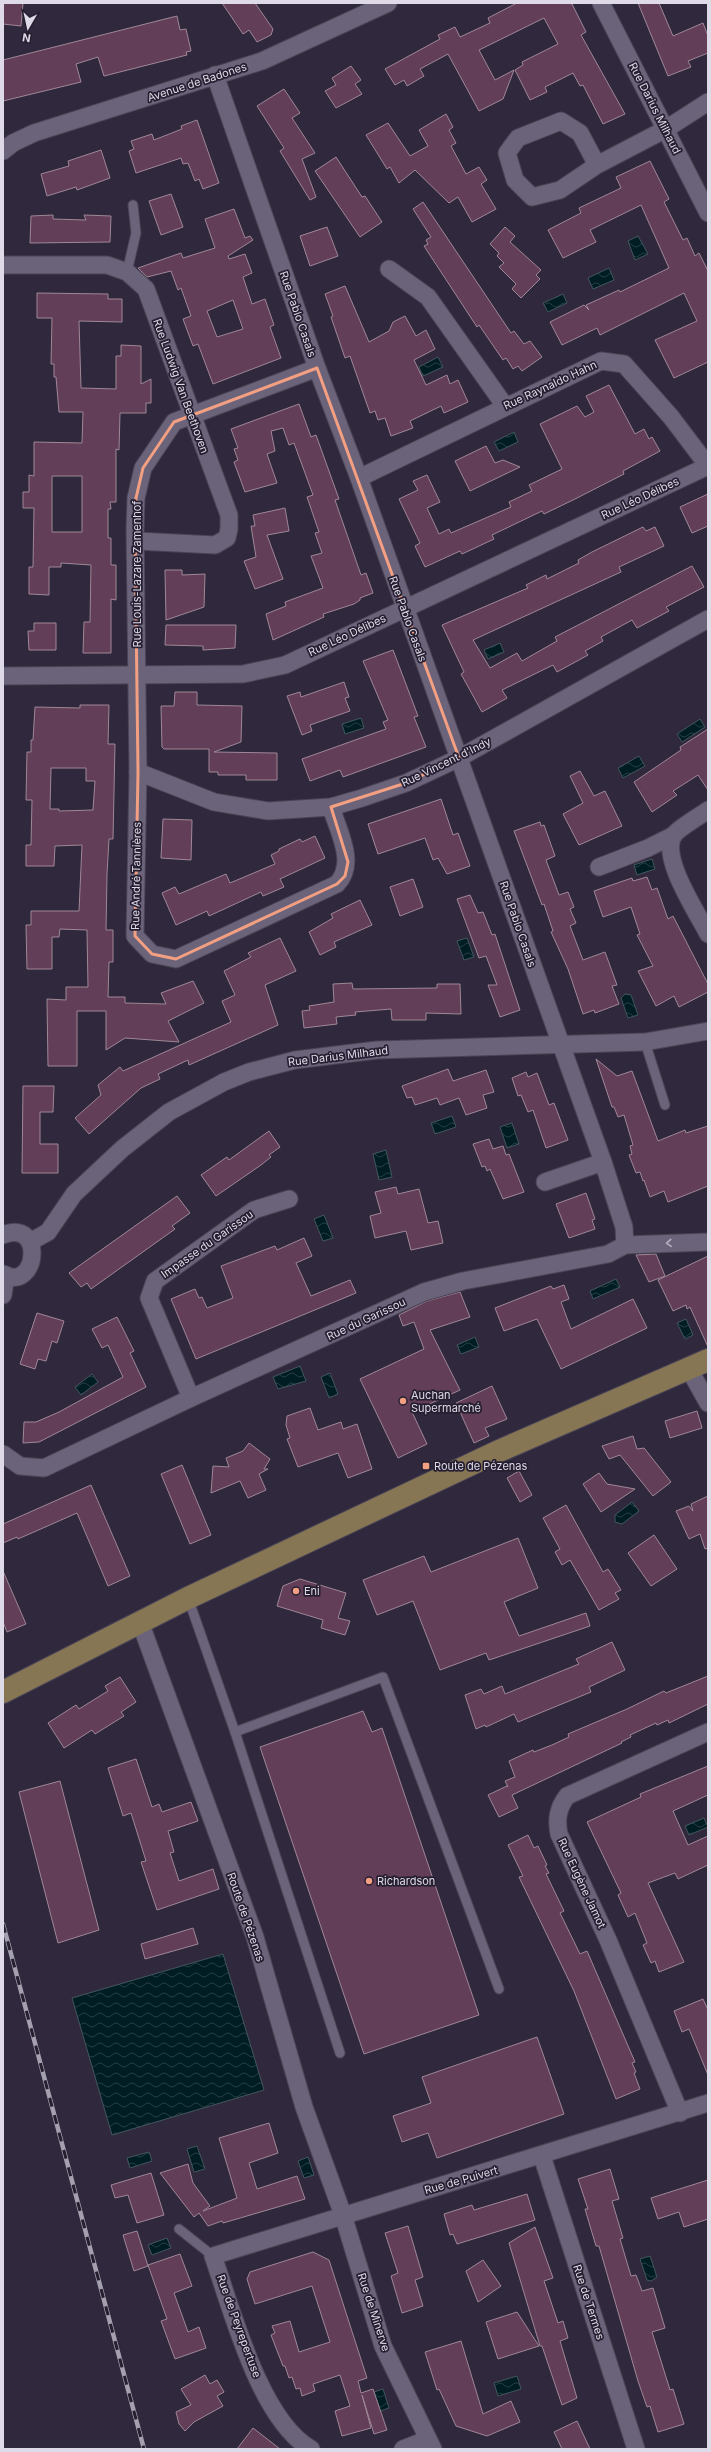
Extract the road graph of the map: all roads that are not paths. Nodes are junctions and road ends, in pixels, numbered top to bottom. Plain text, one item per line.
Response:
1 (388, 3) edge
2 (601, 3) edge
3 (215, 75) junction
4 (708, 102) edge
5 (666, 129) junction
6 (3, 152) edge
7 (597, 165) junction
8 (133, 205) dead end
9 (708, 213) edge
10 (3, 265) edge
11 (389, 269) dead end
12 (126, 272) junction
13 (317, 368) junction
14 (505, 406) junction
15 (191, 415) junction
16 (708, 466) edge
17 (359, 478) junction
18 (136, 541) junction
19 (404, 608) junction
20 (708, 619) edge
21 (136, 674) junction
22 (3, 676) edge
23 (459, 758) junction
24 (138, 772) junction
25 (331, 807) junction
26 (708, 810) edge
27 (674, 835) junction
28 (599, 867) dead end
29 (708, 934) edge
30 (708, 1031) edge
31 (645, 1042) junction
32 (561, 1045) junction
33 (665, 1105) dead end
34 (602, 1162) junction
35 (545, 1182) dead end
36 (289, 1199) dead end
37 (3, 1235) edge
38 (30, 1242) junction
39 (708, 1242) edge
40 (625, 1246) junction
41 (5, 1275) edge
42 (3, 1295) edge
43 (699, 1364) edge
44 (191, 1398) junction
45 (708, 1403) edge
46 (3, 1454) edge
47 (188, 1598) junction
48 (140, 1622) junction
49 (3, 1692) edge
50 (235, 1732) junction
51 (708, 1732) edge
52 (499, 1989) dead end
53 (340, 2053) dead end
54 (708, 2103) edge
55 (680, 2113) junction
56 (542, 2156) junction
57 (343, 2215) junction
58 (179, 2229) dead end
59 (214, 2256) junction
60 (430, 2444) edge
61 (311, 2449) edge
62 (403, 2449) edge
63 (636, 2449) edge

1 - 3 street, Avenue de Badones
2 - 5 street, Rue Darius Milhaud
3 - 6 street, Avenue de Badones
3 - 13 street, Rue Pablo Casals
4 - 5 street
5 - 7 street
5 - 9 street, Rue Darius Milhaud
7 - 7 street
8 - 12 lane
10 - 12 street, Rue Ludwig Van Beethoven
11 - 14 street
12 - 15 street, Rue Ludwig Van Beethoven
13 - 15 street, Rue Louis-Lazare Zamenhof
13 - 17 street, Rue Pablo Casals
14 - 16 street, Rue Raynaldo Hahn
14 - 17 street, Rue Raynaldo Hahn
15 - 18 street, Rue Louis-Lazare Zamenhof
15 - 18 street, Rue Ludwig Van Beethoven
16 - 19 street, Rue Léo Délibes
17 - 19 street, Rue Pablo Casals
18 - 21 street, Rue Louis-Lazare Zamenhof
19 - 21 street, Rue Léo Délibes
19 - 23 street, Rue Pablo Casals
20 - 23 street, Rue Vincent d'Indy
21 - 22 street, Rue Léo Délibes
21 - 24 street, Rue André Tannières
23 - 25 street, Rue Vincent d'Indy
23 - 32 street, Rue Pablo Casals
24 - 25 street, Rue Vincent d'Indy
24 - 25 street, Rue André Tannières
26 - 27 street
27 - 28 street
27 - 29 street
30 - 31 street, Rue Darius Milhaud
31 - 32 street, Rue Darius Milhaud
31 - 33 lane
32 - 34 street, Rue Pablo Casals
32 - 38 street, Rue Darius Milhaud
34 - 35 street
34 - 40 street, Rue Pablo Casals
36 - 44 street, Impasse du Garissou
37 - 38 street
38 - 41 street
39 -> 40 street, Rue du Garissou
40 - 44 street, Rue du Garissou
41 - 42 street
43 - 45 street
43 - 47 main road
44 - 46 street, Rue du Garissou
47 - 48 main road
47 - 50 lane
48 - 49 main road
48 - 57 street, Route de Pézenas
50 - 52 lane
50 - 53 lane
51 - 55 street, Rue Eugène Jamot
54 - 55 street, Rue de Puivert
55 - 56 street, Rue de Puivert
56 - 57 street, Rue de Puivert
56 - 63 street, Rue de Termes
57 - 59 street, Rue de Puivert
57 - 60 street, Rue de Minerve
58 - 59 lane
59 - 61 street, Rue de Peyrepertuse
60 - 62 street

